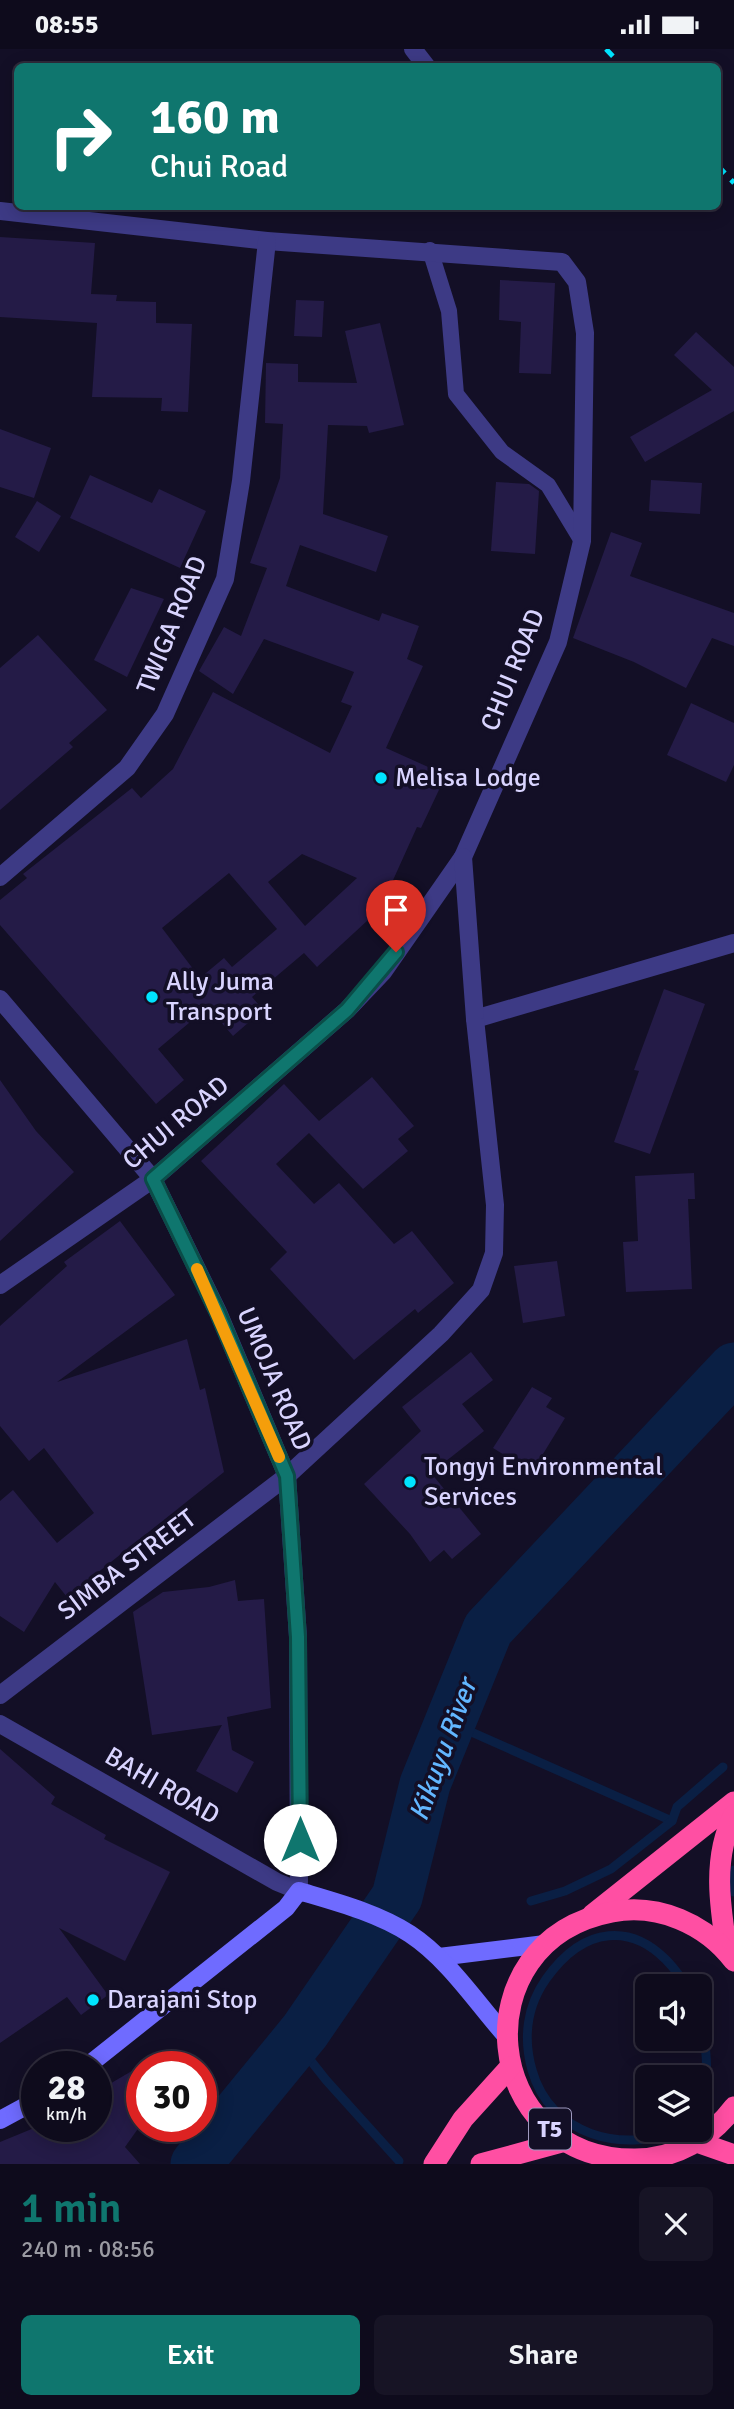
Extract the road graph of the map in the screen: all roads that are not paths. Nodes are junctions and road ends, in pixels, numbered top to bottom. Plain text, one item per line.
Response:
1 (413, 49) edge
2 (424, 63) edge
3 (0, 211) edge
4 (267, 241) junction
5 (430, 250) junction
6 (582, 541) junction
7 (463, 857) junction
8 (0, 877) edge
9 (734, 943) edge
10 (0, 999) edge
11 (475, 1019) junction
12 (153, 1179) junction
13 (0, 1285) edge
14 (287, 1476) junction
15 (0, 1695) edge
16 (0, 1724) edge
17 (734, 1802) edge
18 (734, 1815) edge
19 (299, 1891) junction
20 (591, 1916) junction
21 (545, 1944) junction
22 (730, 1956) edge
23 (439, 1957) junction
24 (506, 2036) junction
25 (106, 2051) edge
26 (510, 2067) junction
27 (734, 2107) edge
28 (21, 2109) edge
29 (0, 2120) edge
30 (712, 2131) edge
31 (565, 2141) junction
32 (697, 2142) joint
33 (734, 2155) edge
34 (614, 2162) edge
35 (434, 2164) edge
36 (481, 2164) edge

1 - 2 street
3 - 4 street, CHUI ROAD
4 - 5 street, CHUI ROAD
4 - 8 street, TWIGA ROAD
5 - 6 lane
5 - 6 street, CHUI ROAD
6 - 7 street, CHUI ROAD
7 - 11 street, SIMBA STREET
7 - 12 street, CHUI ROAD
9 - 11 street
10 - 12 street, UMOJA ROAD
11 - 14 street, SIMBA STREET
12 - 13 street, CHUI ROAD
12 - 14 street, UMOJA ROAD
14 - 15 street, SIMBA STREET
14 - 19 street, UMOJA ROAD
16 - 19 street, BAHI ROAD
17 - 20 highway, T5
18 - 22 highway, T5
19 - 23 main road
19 - 25 main road
20 - 21 highway, T5
20 - 22 highway, T5
21 - 23 main road
21 - 24 highway, T5
23 - 24 main road
24 - 26 highway, T5
26 - 31 highway, T5
26 - 35 highway
27 - 30 highway, T5
28 - 29 main road
31 - 34 highway, T5
31 - 36 highway, T5
32 - 33 highway
32 - 34 highway, T5

